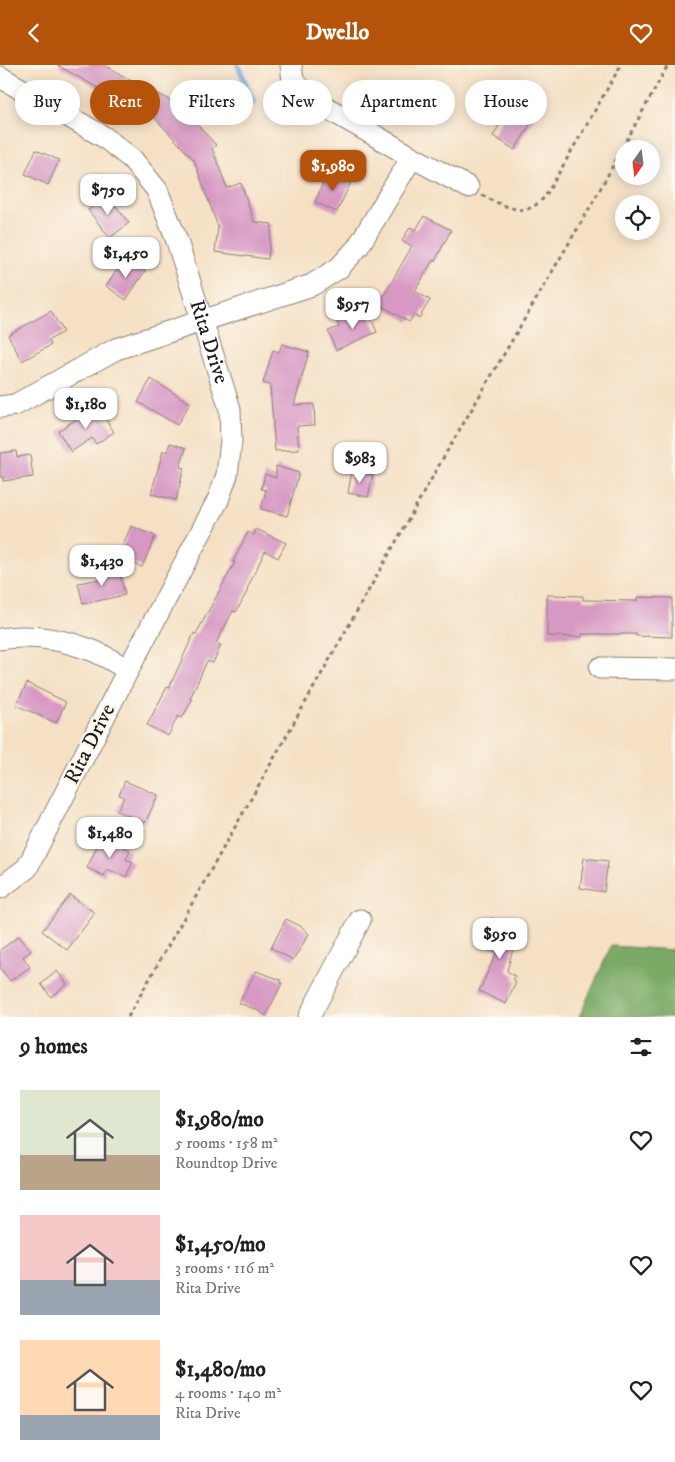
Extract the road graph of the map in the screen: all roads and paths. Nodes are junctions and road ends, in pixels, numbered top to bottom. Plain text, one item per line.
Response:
1 (291, 65) edge
2 (621, 65) edge
3 (668, 65) edge
4 (0, 77) edge
5 (412, 157) junction
6 (468, 187) joint
7 (202, 320) junction
8 (0, 407) edge
9 (0, 639) edge
10 (600, 668) dead end
11 (675, 669) edge
12 (128, 670) junction
13 (0, 887) edge
14 (360, 919) dead end
15 (128, 1017) edge
16 (309, 1017) edge

1 - 5 street
2 - 6 path
3 - 15 path
4 - 7 street, Rita Drive
5 - 6 street
5 - 7 street
7 - 8 street
7 - 12 street, Rita Drive
9 - 12 street
10 - 11 street
12 - 13 street, Rita Drive
14 - 16 street

